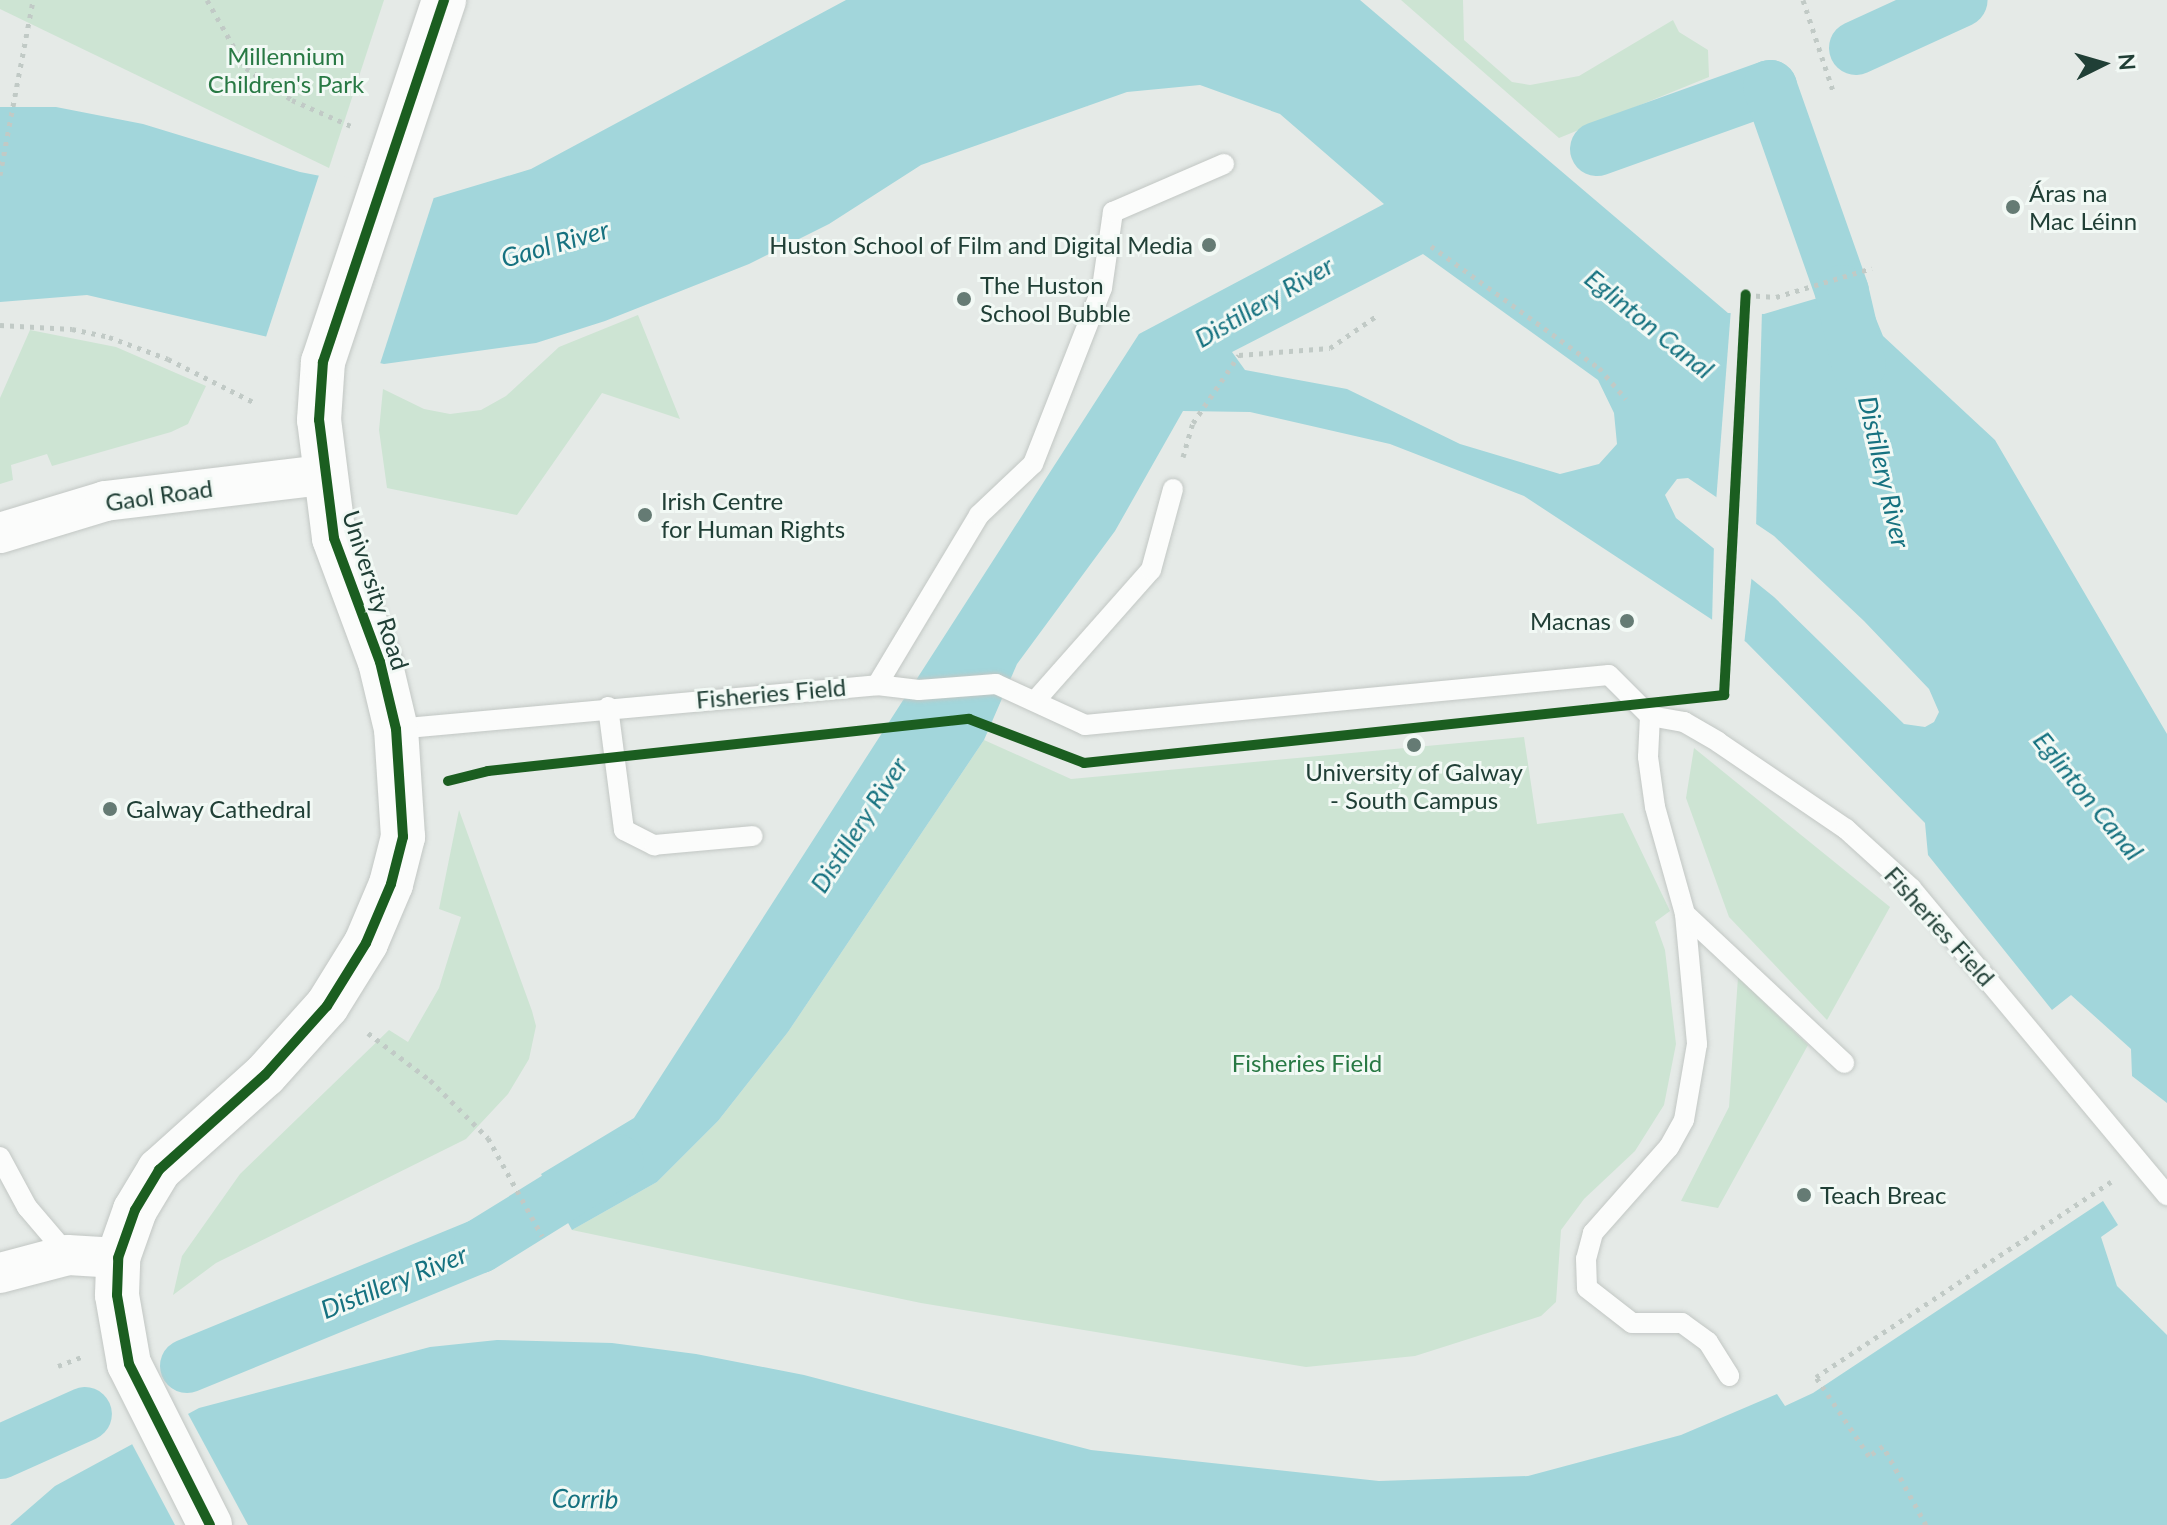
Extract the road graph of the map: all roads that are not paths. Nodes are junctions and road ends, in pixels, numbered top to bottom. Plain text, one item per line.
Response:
1 (444, 0) edge
2 (1224, 164) dead end
3 (323, 475) junction
4 (1173, 489) dead end
5 (0, 533) edge
6 (877, 685) junction
7 (1035, 701) junction
8 (608, 707) junction
9 (1650, 716) junction
10 (396, 729) junction
11 (753, 836) dead end
12 (1685, 914) junction
13 (1844, 1063) dead end
14 (0, 1157) edge
15 (2167, 1195) edge
16 (68, 1255) junction
17 (118, 1258) junction
18 (0, 1273) edge
19 (1729, 1376) dead end
20 (210, 1525) edge

1 - 3 main road, University Road
2 - 6 lane
3 - 5 street, Gaol Road
3 - 10 main road, University Road
4 - 7 lane
6 - 7 lane, Fisheries Field
6 - 8 lane, Fisheries Field
7 - 9 lane, Fisheries Field
8 - 10 lane, Fisheries Field
8 - 11 lane
9 - 12 lane
9 - 15 lane, Fisheries Field
10 - 17 main road, University Road
12 - 13 lane
12 - 19 lane
14 - 16 lane
16 - 17 street
16 - 18 street
17 - 20 main road, University Road

